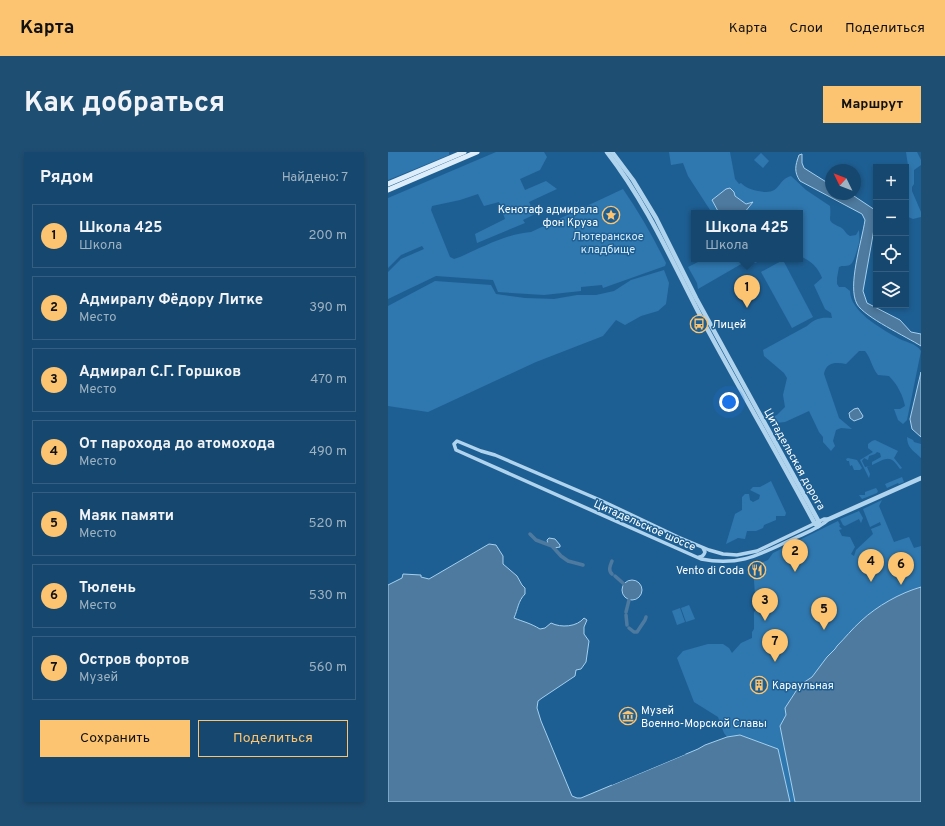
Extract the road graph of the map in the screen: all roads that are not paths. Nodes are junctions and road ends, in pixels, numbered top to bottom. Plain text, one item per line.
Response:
1 (464, 152) edge
2 (477, 152) edge
3 (607, 152) edge
4 (612, 152) edge
5 (388, 184) edge
6 (388, 190) edge
7 (921, 478) edge
8 (829, 519) joint
9 (817, 524) junction
10 (703, 547) junction
11 (694, 556) junction

1 - 5 main road
2 - 6 main road
3 - 9 street, Цитадельская дорога
4 - 9 street, Цитадельская дорога
7 - 8 street, Цитадельское шоссе
8 - 9 street, Цитадельское шоссе
9 - 10 street, Цитадельское шоссе
9 - 11 street, Цитадельское шоссе
10 - 11 street
10 - 11 street, Цитадельское шоссе

